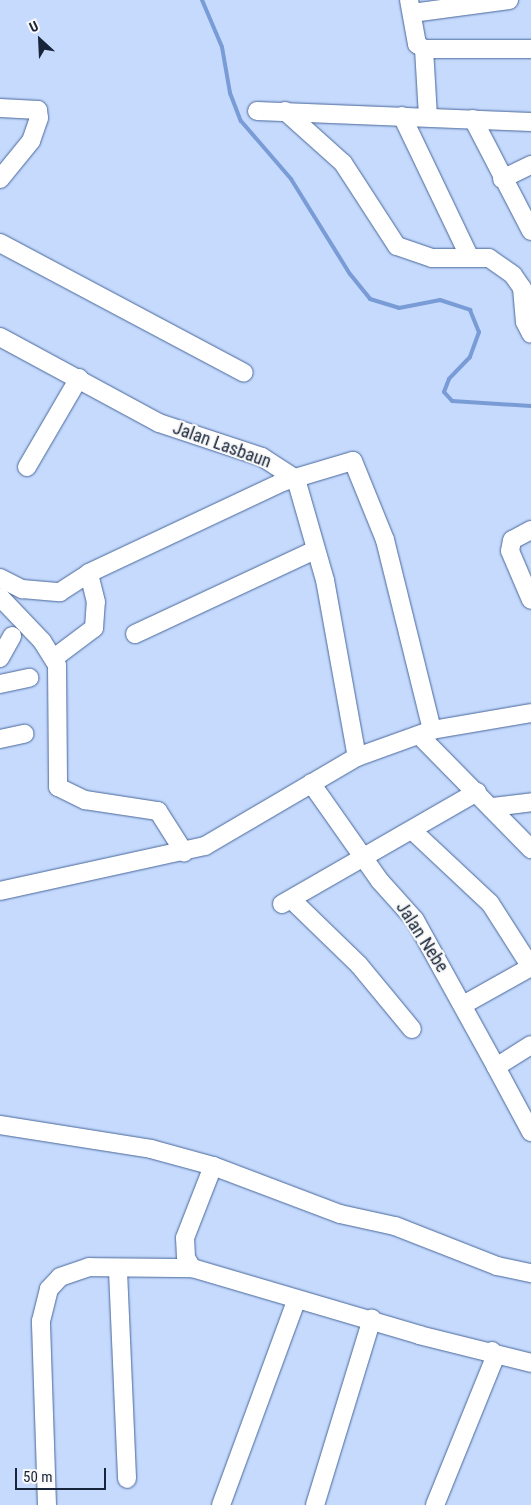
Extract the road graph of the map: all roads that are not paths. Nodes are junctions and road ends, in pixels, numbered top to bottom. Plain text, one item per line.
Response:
1 (509, 0) edge
2 (411, 6) edge
3 (424, 49) junction
4 (531, 49) edge
5 (0, 108) edge
6 (257, 111) dead end
7 (285, 111) junction
8 (402, 116) junction
9 (428, 117) junction
10 (473, 119) junction
11 (531, 122) edge
12 (531, 165) edge
13 (0, 179) edge
14 (502, 179) junction
15 (531, 231) edge
16 (0, 244) edge
17 (469, 256) junction
18 (531, 334) edge
19 (0, 337) edge
20 (244, 373) dead end
21 (79, 378) junction
22 (27, 467) dead end
23 (296, 479) junction
24 (531, 530) edge
25 (313, 551) junction
26 (89, 573) junction
27 (0, 578) edge
28 (0, 597) edge
29 (531, 600) edge
30 (135, 634) dead end
31 (12, 636) dead end
32 (0, 658) edge
33 (54, 658) junction
34 (30, 678) dead end
35 (0, 684) edge
36 (531, 713) edge
37 (425, 732) junction
38 (24, 734) dead end
39 (0, 739) edge
40 (356, 757) junction
41 (311, 783) junction
42 (477, 792) junction
43 (531, 802) edge
44 (493, 807) junction
45 (414, 832) junction
46 (531, 849) edge
47 (184, 852) junction
48 (364, 858) junction
49 (0, 891) edge
50 (531, 967) edge
51 (463, 1006) junction
52 (412, 1029) dead end
53 (531, 1045) edge
54 (496, 1066) junction
55 (528, 1122) edge
56 (0, 1125) edge
57 (212, 1166) junction
58 (192, 1268) junction
59 (118, 1271) junction
60 (531, 1274) edge
61 (296, 1301) junction
62 (372, 1318) junction
63 (492, 1351) junction
64 (531, 1363) edge
65 (127, 1479) dead end
66 (47, 1505) edge
67 (221, 1505) edge
68 (315, 1505) edge
69 (435, 1505) edge

1 - 2 street
2 - 3 street
3 - 4 street
3 - 9 street
5 - 13 street
6 - 7 street
7 - 8 street
7 - 17 street
8 - 9 street
8 - 17 street
9 - 10 street
10 - 11 street
10 - 14 street
12 - 14 street
14 - 15 street
16 - 20 street
17 - 18 street
19 - 21 street, Jalan Lasbaun
21 - 22 street
21 - 23 street, Jalan Lasbaun
23 - 25 street
23 - 26 street
23 - 37 street
24 - 29 street
25 - 30 street
25 - 40 street
26 - 27 street
26 - 33 street
28 - 33 street
31 - 32 street
33 - 47 street
34 - 35 street
36 - 37 street
37 - 40 street
37 - 42 street
38 - 39 street
40 - 41 street
41 - 47 street
41 - 48 street, Jalan Nebe
42 - 44 street
42 - 45 street
43 - 44 street
44 - 46 street
45 - 48 street
45 - 50 street
47 - 49 street
48 - 51 street, Jalan Nebe
48 - 52 street
50 - 51 street
51 - 54 street, Jalan Nebe
53 - 54 street
54 - 55 street, Jalan Nebe
56 - 57 street
57 - 58 street
57 - 60 street
58 - 59 street
58 - 61 street
59 - 65 street
59 - 66 street
61 - 62 street
61 - 67 street
62 - 63 street
62 - 68 street
63 - 64 street
63 - 69 street

